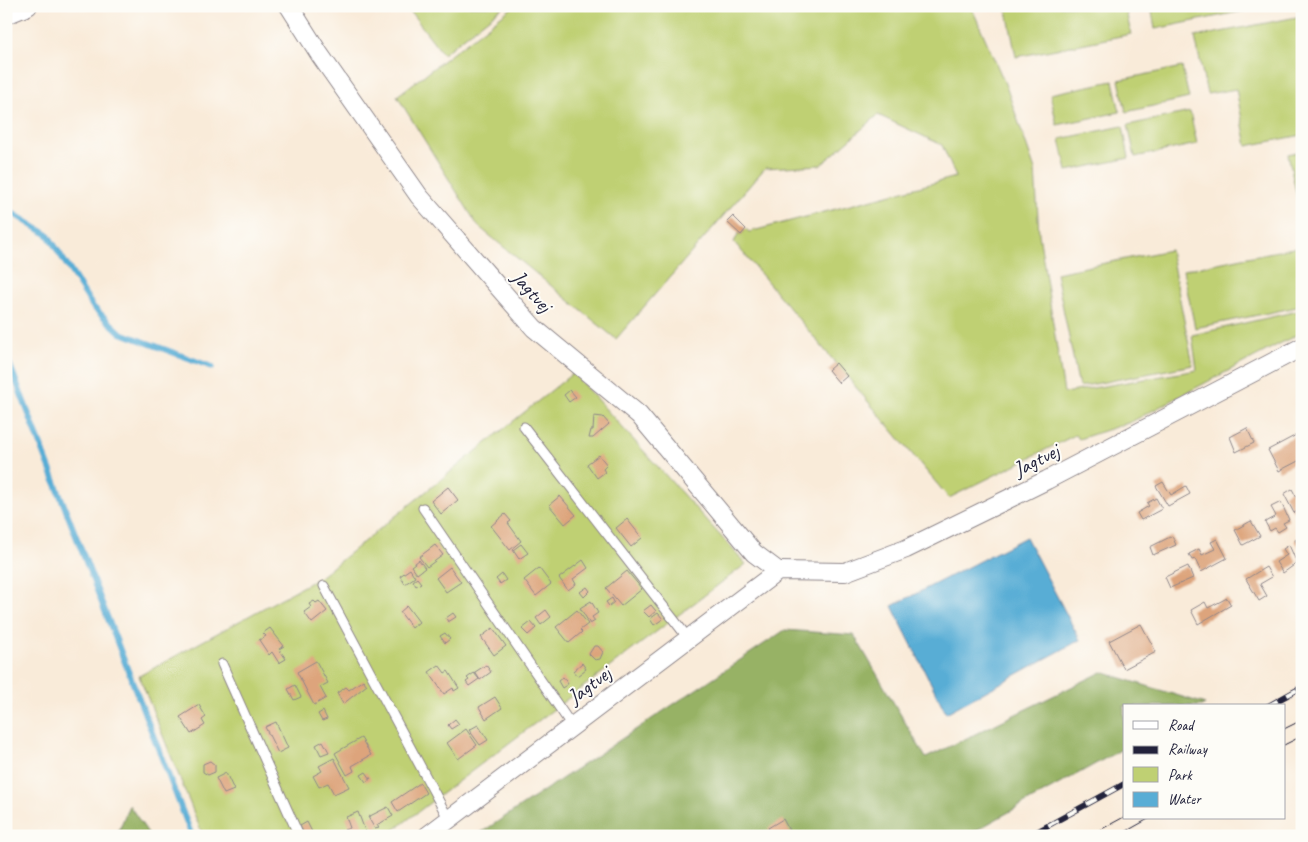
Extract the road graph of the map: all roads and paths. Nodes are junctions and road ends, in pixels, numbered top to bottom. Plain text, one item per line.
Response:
1 (28, 6) edge
2 (290, 6) edge
3 (6, 15) edge
4 (1302, 346) edge
5 (524, 427) dead end
6 (423, 508) dead end
7 (778, 572) junction
8 (324, 586) dead end
9 (688, 638) junction
10 (222, 664) dead end
11 (572, 726) junction
12 (449, 820) junction
13 (299, 836) edge
14 (428, 836) edge

1 - 3 street
2 - 7 street, Jagtvej
4 - 7 street, Jagtvej
5 - 9 lane
6 - 11 lane
7 - 9 street, Jagtvej
8 - 12 lane
9 - 11 street, Jagtvej
10 - 13 lane
11 - 12 street, Jagtvej
12 - 14 street, Jagtvej

